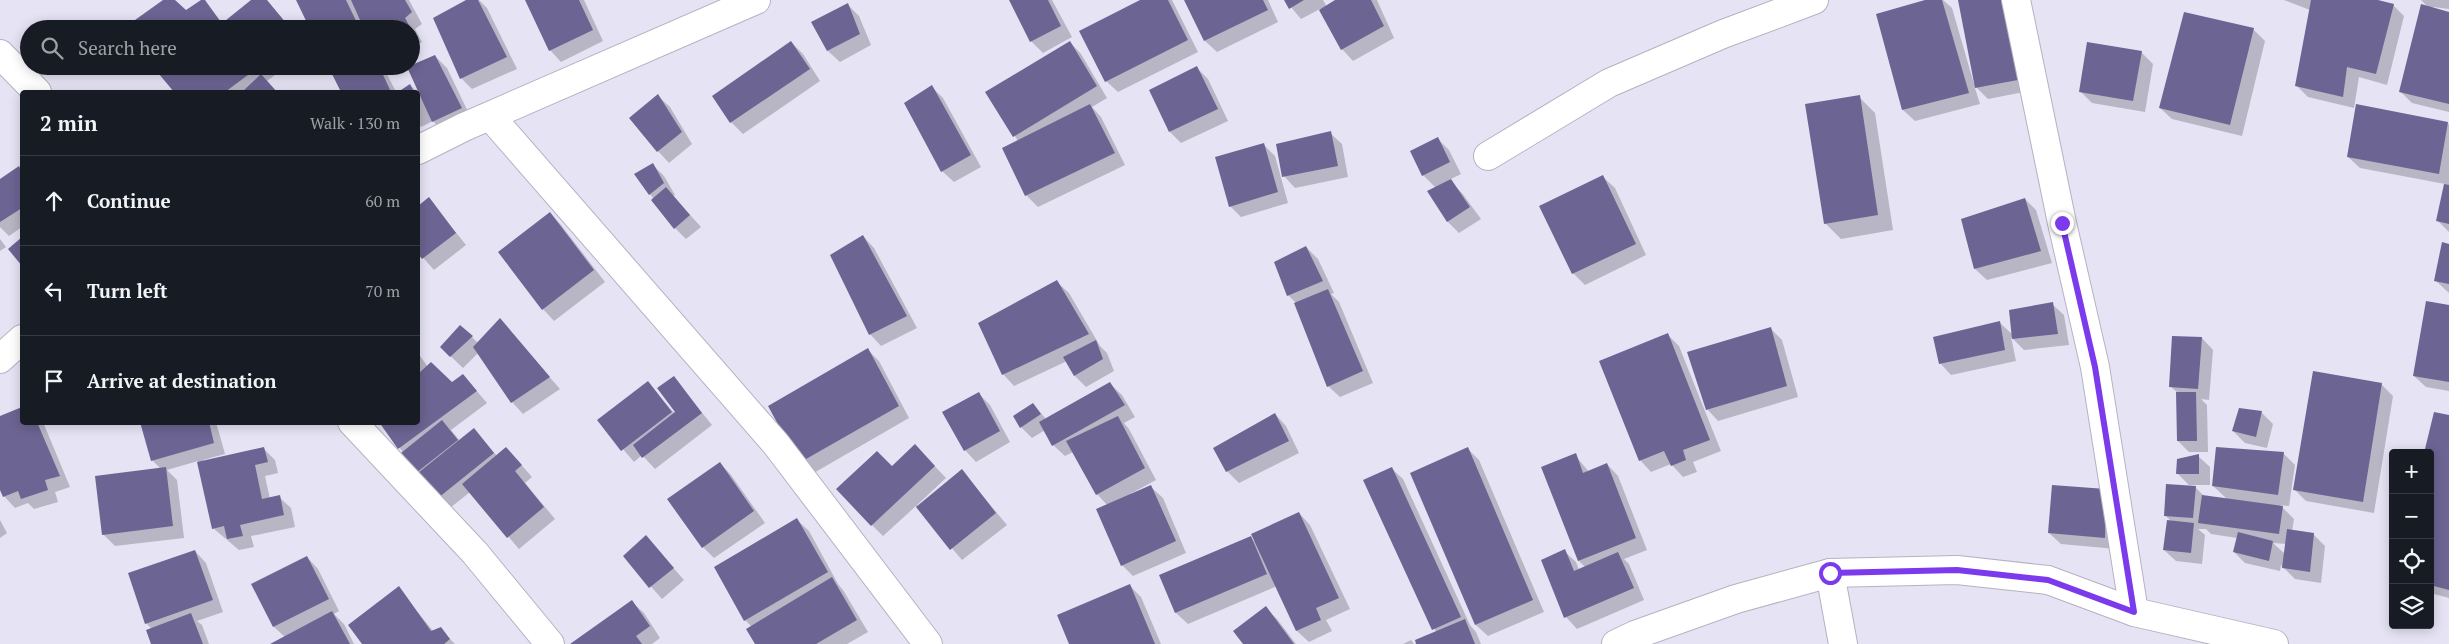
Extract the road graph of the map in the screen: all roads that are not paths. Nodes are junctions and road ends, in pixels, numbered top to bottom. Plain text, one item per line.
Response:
1 (756, 0) edge
2 (1814, 0) edge
3 (2016, 0) edge
4 (0, 54) edge
5 (20, 75) edge
6 (20, 75) edge
7 (35, 90) edge
8 (490, 116) junction
9 (420, 149) edge
10 (1488, 156) dead end
11 (20, 341) edge
12 (0, 359) edge
13 (355, 425) edge
14 (1830, 573) junction
15 (2134, 612) junction
16 (550, 644) edge
17 (928, 644) edge
18 (1616, 644) edge
19 (1842, 644) edge
20 (2274, 644) edge

1 - 8 street
2 - 10 street
3 - 15 street
4 - 6 street
5 - 7 street
8 - 9 street
8 - 17 street
11 - 12 street
13 - 16 street
14 - 15 street
14 - 18 street
14 - 19 street
15 - 20 street

